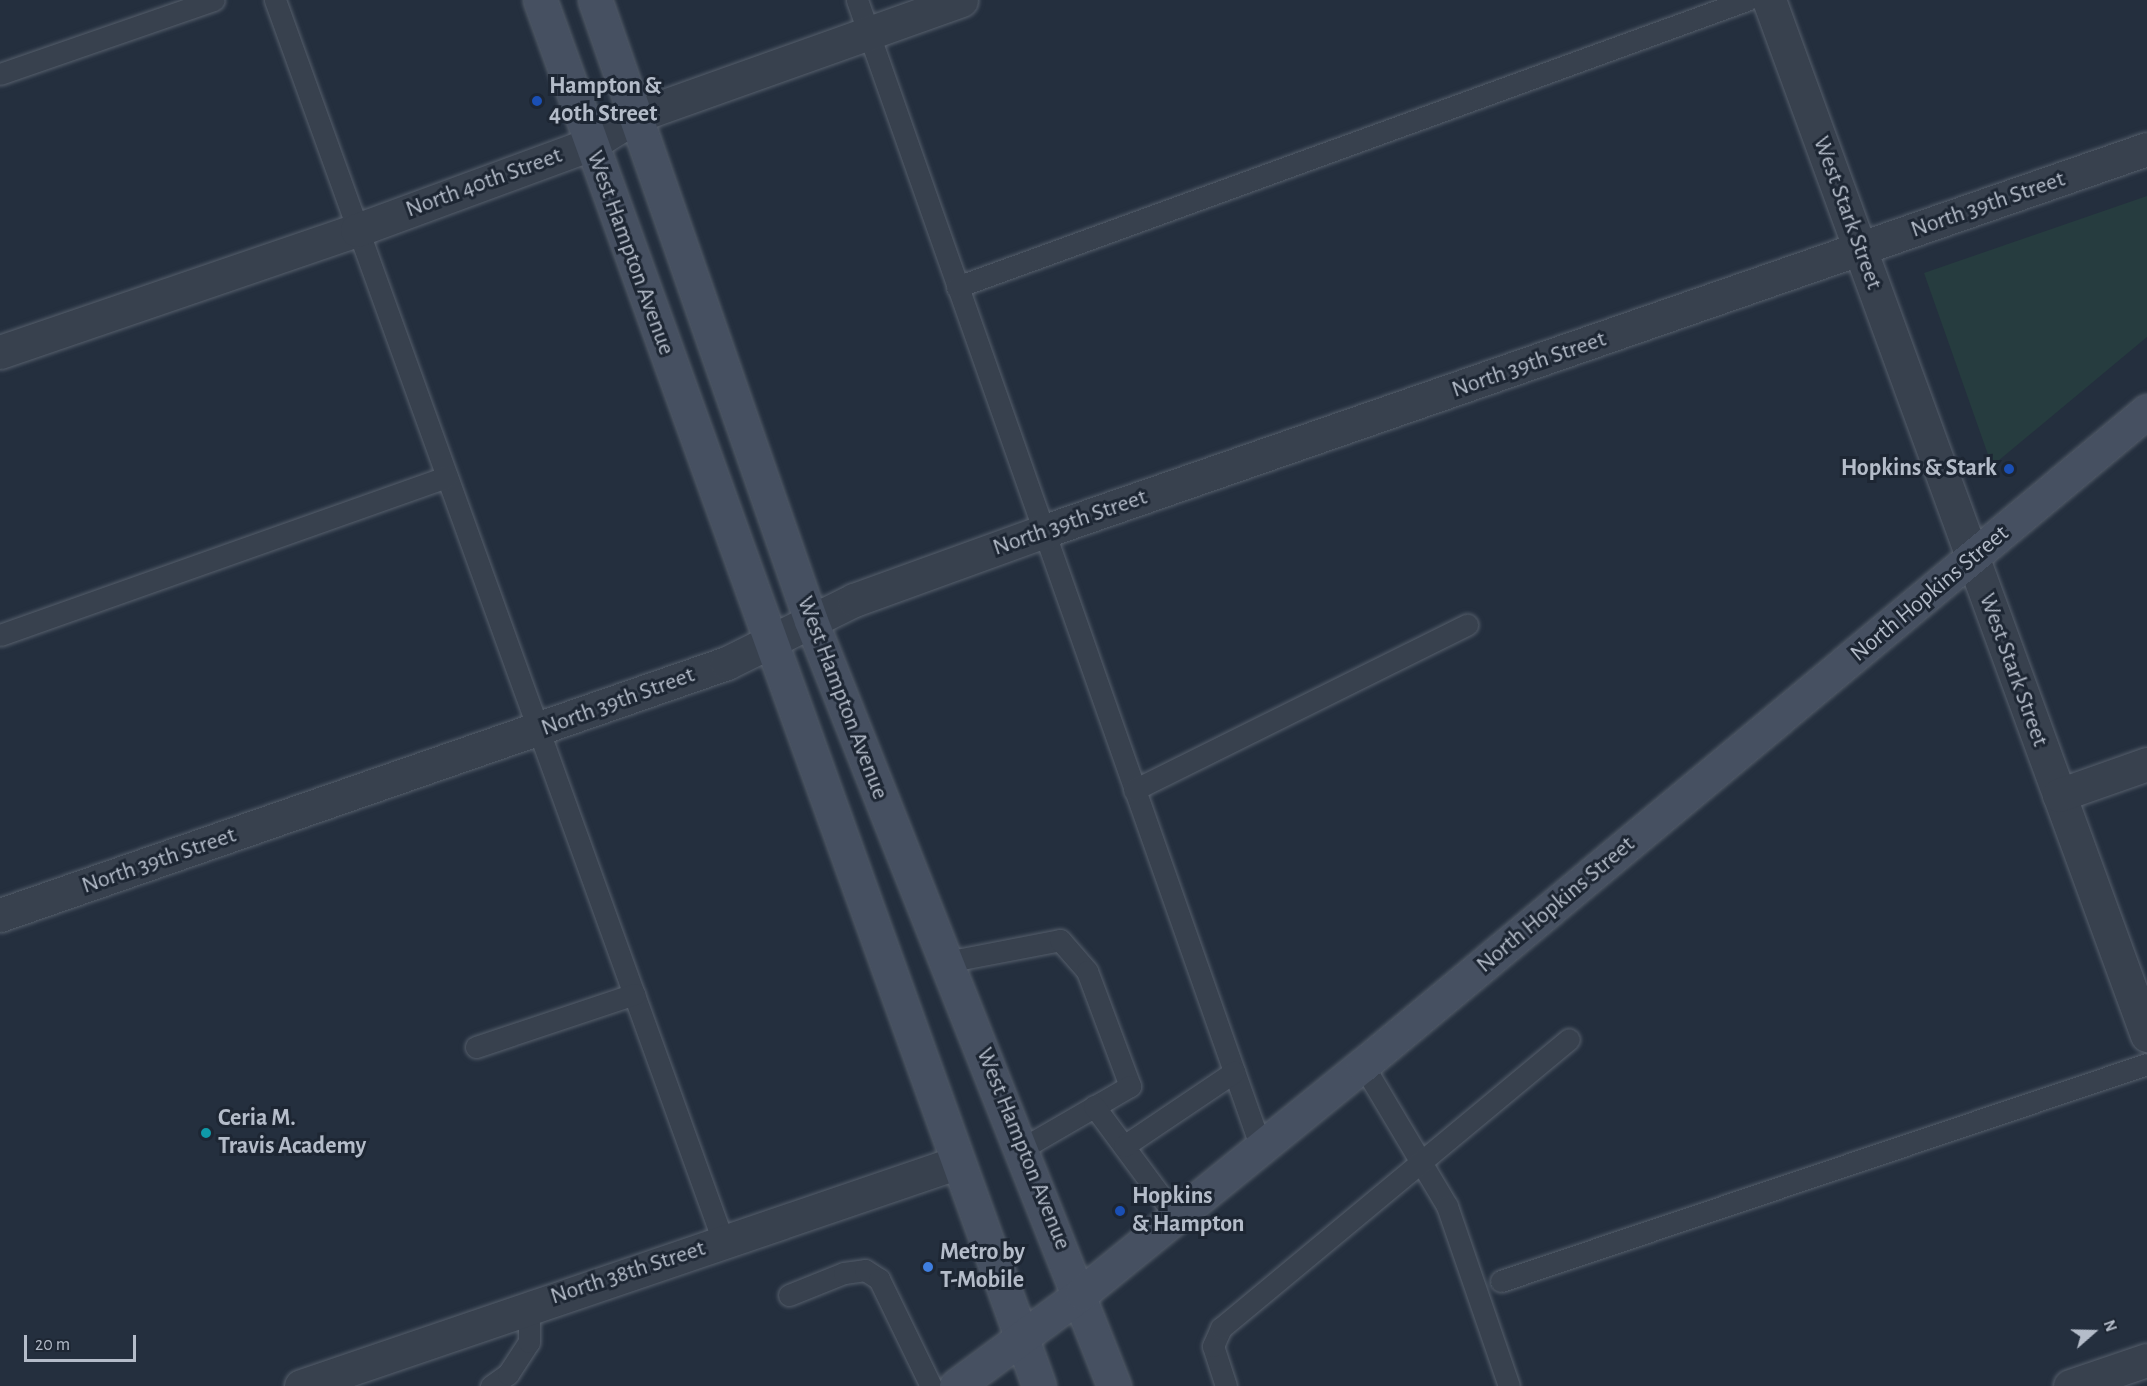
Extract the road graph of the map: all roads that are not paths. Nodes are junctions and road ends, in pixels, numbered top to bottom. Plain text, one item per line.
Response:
1 (214, 0) edge
2 (275, 0) edge
3 (540, 0) edge
4 (595, 0) edge
5 (857, 0) edge
6 (961, 0) edge
7 (1747, 0) edge
8 (1768, 0) edge
9 (869, 33) junction
10 (0, 74) edge
11 (636, 116) junction
12 (591, 144) junction
13 (2147, 149) edge
14 (357, 230) junction
15 (1860, 250) junction
16 (957, 287) junction
17 (0, 352) edge
18 (2147, 411) edge
19 (447, 477) junction
20 (1042, 532) junction
21 (1972, 559) junction
22 (811, 621) junction
23 (1467, 625) dead end
24 (0, 635) edge
25 (769, 642) junction
26 (540, 730) junction
27 (2147, 764) edge
28 (1134, 790) junction
29 (2058, 795) junction
30 (0, 915) edge
31 (946, 962) junction
32 (634, 994) junction
33 (2147, 1035) edge
34 (1569, 1039) dead end
35 (476, 1047) dead end
36 (2147, 1064) edge
37 (1363, 1065) junction
38 (1234, 1072) junction
39 (1094, 1106) junction
40 (1124, 1146) junction
41 (1023, 1148) junction
42 (1261, 1148) junction
43 (1423, 1161) junction
44 (956, 1163) junction
45 (1176, 1217) junction
46 (723, 1241) junction
47 (1501, 1281) dead end
48 (1082, 1293) junction
49 (789, 1295) dead end
50 (529, 1306) junction
51 (1022, 1338) junction
52 (2147, 1360) edge
53 (301, 1386) edge
54 (491, 1386) edge
55 (931, 1386) edge
56 (956, 1386) edge
57 (1039, 1386) edge
58 (1114, 1386) edge
59 (1226, 1386) edge
60 (1509, 1386) edge
61 (2070, 1386) edge

1 - 10 lane
2 - 14 lane
3 - 12 main road, West Hampton Avenue
4 - 11 main road, West Hampton Avenue
5 - 9 lane
6 - 9 street, North 40th Street
7 - 16 lane
8 - 15 street, West Stark Street
9 - 11 street, North 40th Street
9 - 16 lane
11 - 12 street, North 40th Street
11 - 22 main road, West Hampton Avenue
12 - 14 street, North 40th Street
12 - 25 main road, West Hampton Avenue
13 - 15 street, North 39th Street
14 - 17 street, North 40th Street
14 - 19 lane
15 - 20 street, North 39th Street
15 - 21 street, West Stark Street
16 - 20 lane
18 - 21 main road, North Hopkins Street
19 - 24 lane
19 - 26 lane
20 - 22 street, North 39th Street
20 - 28 lane
21 - 29 street, West Stark Street
21 - 37 main road, North Hopkins Street
22 - 25 street, North 39th Street
22 - 31 main road, West Hampton Avenue
23 - 28 lane
25 - 26 street, North 39th Street
25 - 44 main road, West Hampton Avenue
26 - 30 street, North 39th Street
26 - 32 lane
27 - 29 street
28 - 38 lane
29 - 33 street, West Stark Street
31 - 39 lane
31 - 41 main road, West Hampton Avenue
32 - 35 lane
32 - 46 lane
34 - 43 lane
36 - 47 lane
37 - 42 main road, North Hopkins Street
37 - 43 lane
38 - 40 lane
38 - 42 lane
39 - 40 lane
39 - 41 lane
40 - 45 lane
41 - 48 main road, West Hampton Avenue
42 - 45 main road, North Hopkins Street
43 - 59 lane
43 - 60 lane
44 - 46 street, North 38th Street
44 - 51 main road, West Hampton Avenue
45 - 48 main road, North Hopkins Street
46 - 50 street, North 38th Street
48 - 51 main road, North Hopkins Street
48 - 58 main road, West Hampton Avenue
49 - 55 lane
50 - 53 street, North 38th Street
50 - 54 lane
51 - 56 main road, North Hopkins Street
51 - 57 main road, West Hampton Avenue
52 - 61 street

